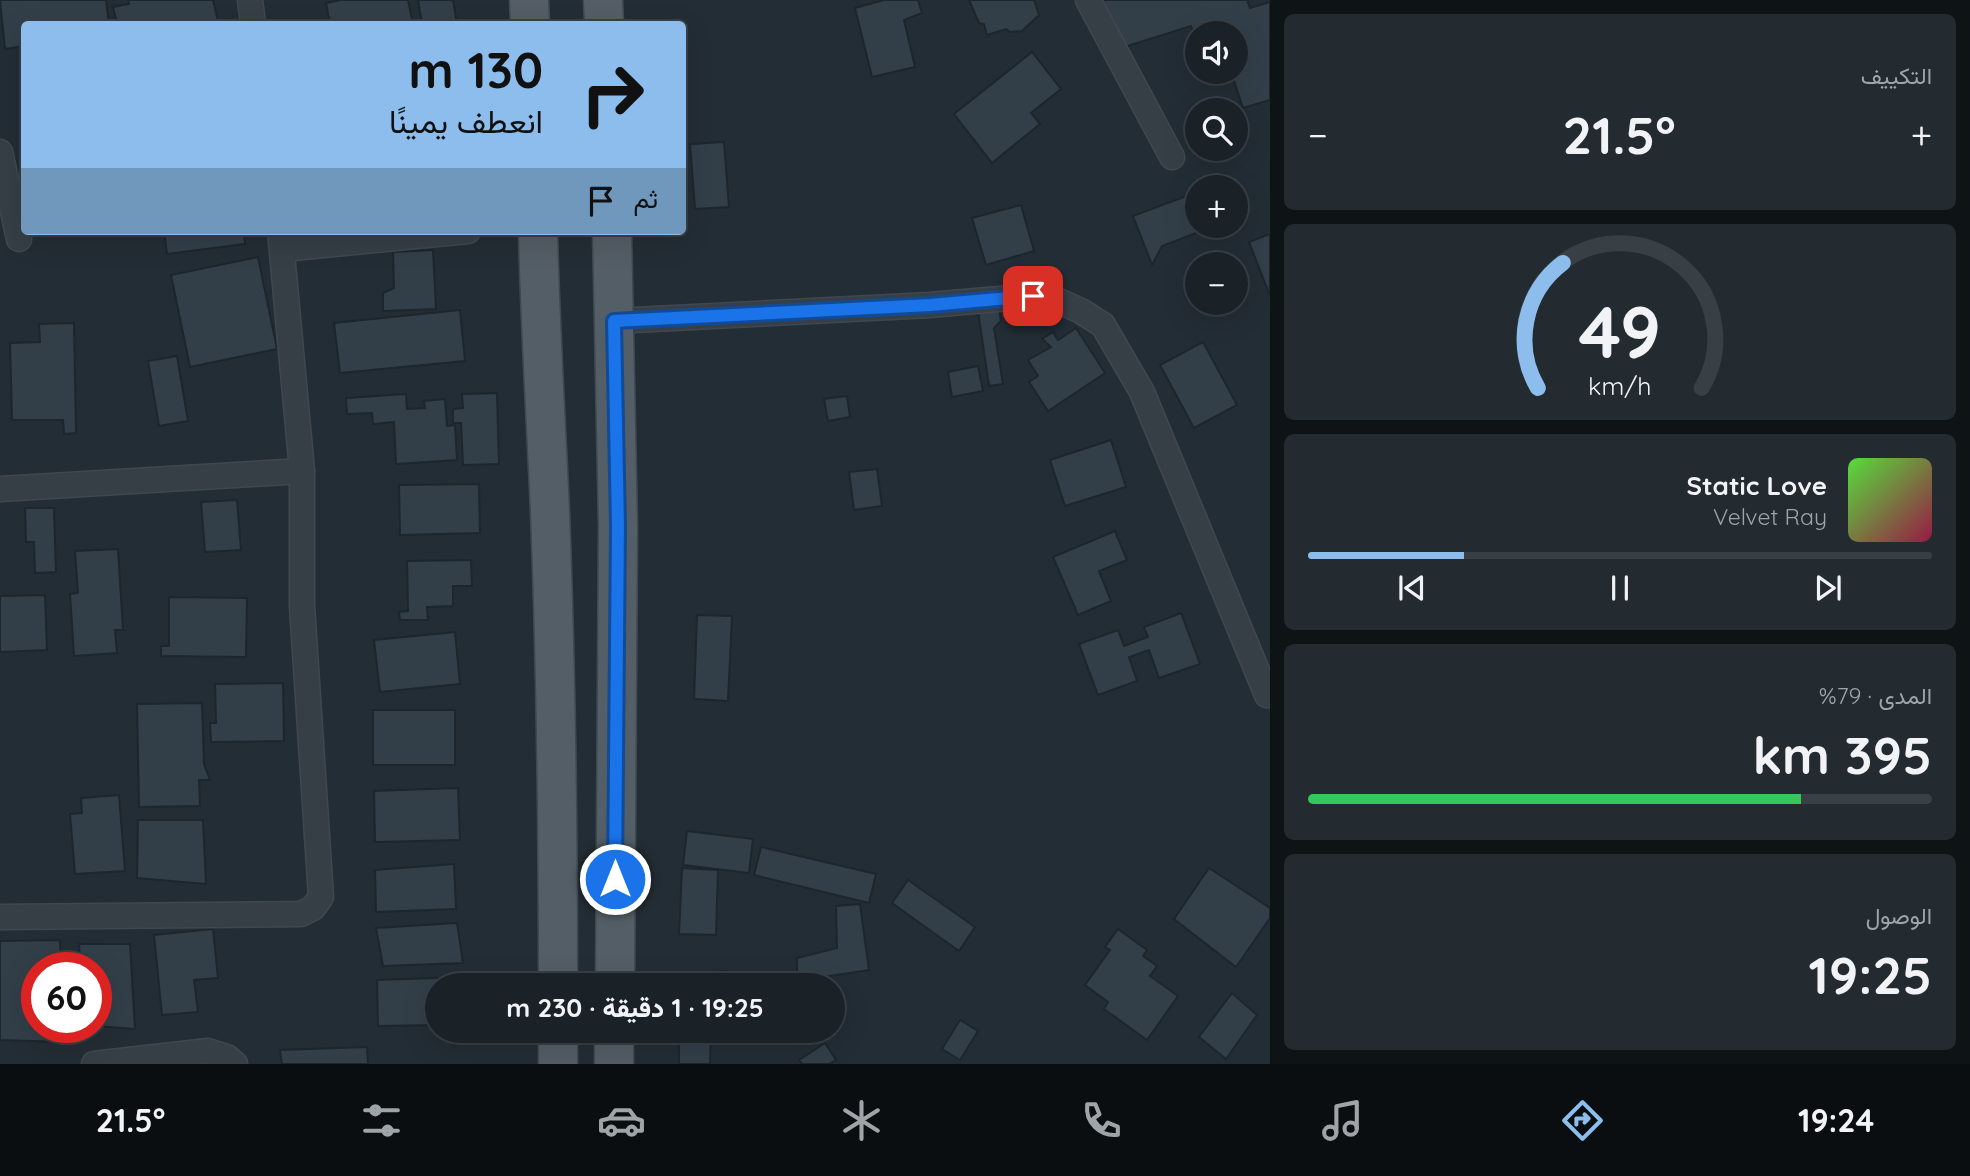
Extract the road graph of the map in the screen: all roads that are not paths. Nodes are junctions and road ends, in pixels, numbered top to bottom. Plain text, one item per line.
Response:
1 (250, 0) edge
2 (529, 0) edge
3 (603, 0) edge
4 (1088, 0) edge
5 (253, 21) edge
6 (530, 21) edge
7 (604, 21) edge
8 (0, 152) edge
9 (1172, 157) dead end
10 (385, 235) edge
11 (538, 235) edge
12 (612, 235) edge
13 (19, 239) dead end
14 (282, 240) edge
15 (614, 321) junction
16 (302, 471) junction
17 (0, 489) edge
18 (1267, 695) dead end
19 (0, 917) edge
20 (558, 973) edge
21 (615, 973) edge
22 (558, 1043) edge
23 (614, 1043) edge
24 (94, 1064) edge
25 (235, 1064) edge
26 (558, 1064) edge
27 (614, 1064) edge

1 - 5 street
2 - 6 main road
3 - 7 main road
4 - 9 street
8 - 13 street
10 - 14 street
11 - 20 main road
12 - 15 main road
14 - 16 street
15 - 18 street
15 - 21 main road
16 - 17 street
16 - 19 street
22 - 26 main road
23 - 27 main road
24 - 25 street

